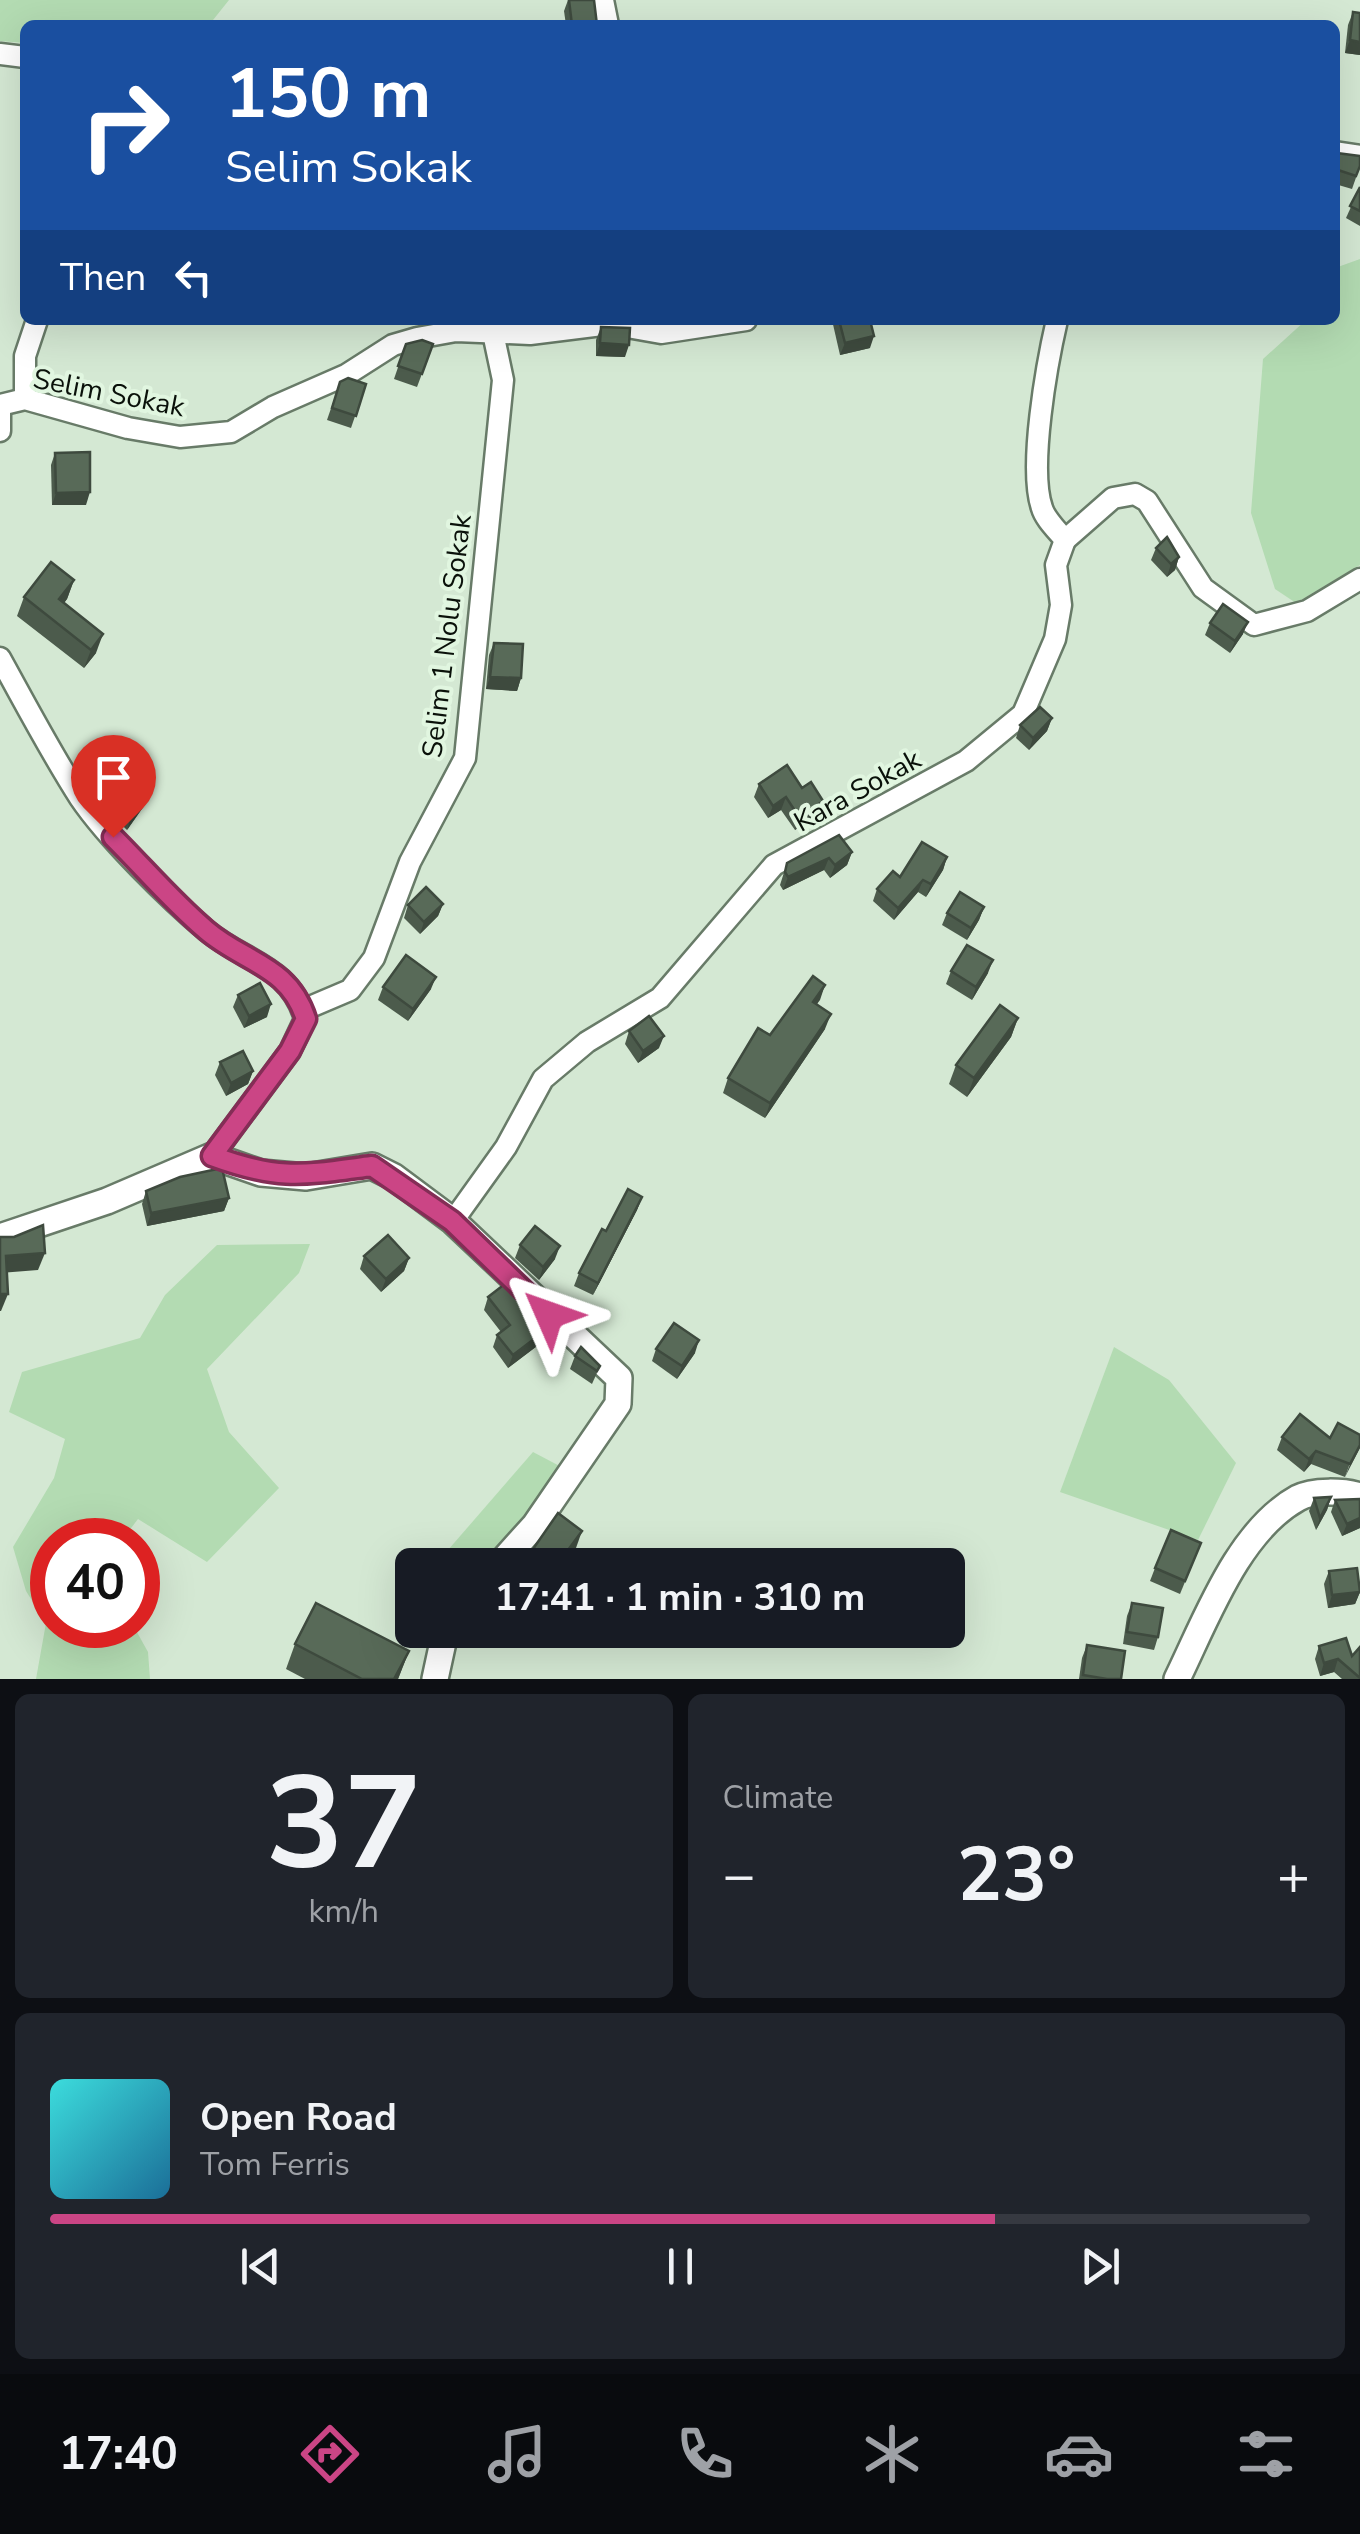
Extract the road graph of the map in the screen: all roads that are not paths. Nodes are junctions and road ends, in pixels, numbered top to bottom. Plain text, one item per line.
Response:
1 (35, 325) edge
2 (590, 325) edge
3 (624, 325) edge
4 (713, 325) edge
5 (1056, 325) edge
6 (493, 333) junction
7 (8, 403) edge
8 (0, 431) edge
9 (1065, 540) junction
10 (1360, 578) edge
11 (0, 658) edge
12 (303, 1010) junction
13 (212, 1156) junction
14 (452, 1221) junction
15 (0, 1237) edge
16 (1360, 1496) edge
17 (515, 1548) edge
18 (442, 1648) edge
19 (435, 1679) edge
20 (1177, 1679) edge

1 - 7 street
2 - 6 street, Selim Sokak
3 - 4 street, Selim Sokak
5 - 9 street
6 - 7 street, Selim Sokak
6 - 12 street, Selim 1 Nolu Sokak
7 - 8 street, Selim Sokak
9 - 10 street
9 - 14 street, Kara Sokak
11 - 12 street
12 - 13 street
13 - 14 street
13 - 15 street
14 - 17 street
16 - 20 street
18 - 19 street

